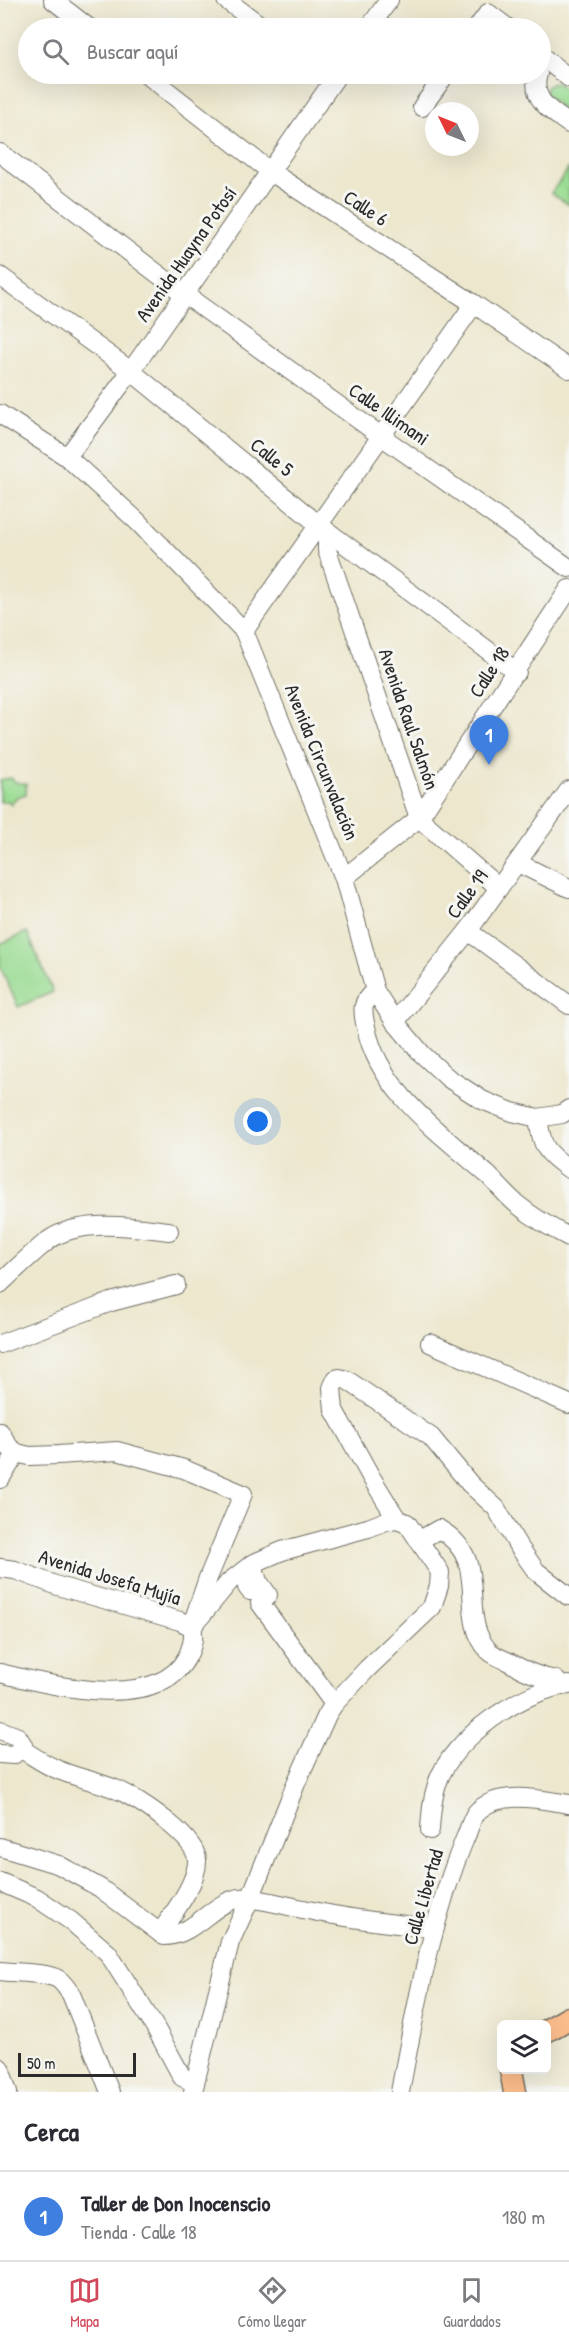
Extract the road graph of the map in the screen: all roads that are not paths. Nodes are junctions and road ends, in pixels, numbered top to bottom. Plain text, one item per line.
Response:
1 (54, 0) edge
2 (226, 0) edge
3 (388, 0) edge
4 (76, 18) edge
5 (250, 18) edge
6 (376, 18) edge
7 (551, 69) edge
8 (569, 78) edge
9 (159, 84) edge
10 (327, 84) edge
11 (439, 84) edge
12 (536, 84) edge
13 (422, 107) dead end
14 (569, 124) edge
15 (0, 153) edge
16 (271, 172) junction
17 (0, 276) edge
18 (184, 294) junction
19 (474, 304) junction
20 (569, 369) edge
21 (131, 371) junction
22 (0, 414) edge
23 (381, 436) junction
24 (67, 458) junction
25 (325, 529) junction
26 (569, 568) edge
27 (569, 589) edge
28 (244, 631) junction
29 (517, 672) junction
30 (569, 790) edge
31 (419, 818) junction
32 (518, 863) junction
33 (344, 878) junction
34 (499, 888) junction
35 (569, 888) edge
36 (468, 931) junction
37 (375, 991) junction
38 (569, 1005) edge
39 (395, 1022) junction
40 (569, 1109) edge
41 (538, 1118) junction
42 (569, 1169) edge
43 (169, 1231) dead end
44 (569, 1237) edge
45 (0, 1284) edge
46 (176, 1285) dead end
47 (430, 1343) dead end
48 (0, 1344) edge
49 (569, 1404) edge
50 (0, 1432) edge
51 (17, 1453) junction
52 (0, 1479) edge
53 (397, 1519) junction
54 (420, 1540) junction
55 (252, 1564) junction
56 (0, 1568) edge
57 (568, 1596) edge
58 (192, 1627) junction
59 (0, 1673) edge
60 (565, 1686) edge
61 (334, 1704) junction
62 (0, 1730) edge
63 (21, 1749) junction
64 (0, 1754) edge
65 (569, 1804) edge
66 (430, 1830) dead end
67 (0, 1847) edge
68 (0, 1882) edge
69 (250, 1899) junction
70 (435, 1928) junction
71 (160, 1934) junction
72 (0, 1971) edge
73 (569, 2018) edge
74 (551, 2028) edge
75 (0, 2068) edge
76 (512, 2074) edge
77 (194, 2087) edge
78 (8, 2092) edge
79 (110, 2092) edge
80 (400, 2092) edge
81 (515, 2092) edge

1 - 4 street
2 - 5 street
3 - 6 street
7 - 8 street
9 - 16 street, Calle 6
10 - 16 street, Avenida Huayna Potosí
11 - 13 street
12 - 14 street
15 - 18 street, Calle Illimani
16 - 18 street, Avenida Huayna Potosí
16 - 19 street, Calle 6
17 - 21 street, Calle 5
18 - 21 street, Avenida Huayna Potosí
18 - 23 street, Calle Illimani
19 - 20 street, Calle 6
19 - 23 street
21 - 24 street, Avenida Huayna Potosí
21 - 25 street, Calle 5
22 - 24 street, Avenida Circunvalación
23 - 25 street
23 - 26 street, Calle Illimani
24 - 28 street, Avenida Circunvalación
25 - 28 street
25 - 29 street, Calle 5
25 - 31 street, Avenida Raul Salmón
27 - 29 street, Calle 18
28 - 33 street, Avenida Circunvalación
29 - 31 street, Calle 18
30 - 32 street, Calle 19
31 - 33 street, Calle 18
31 - 34 street, Avenida Raul Salmón
32 - 34 street, Calle 19
32 - 35 street
33 - 37 street, Avenida Circunvalación
34 - 36 street, Calle 19
36 - 38 street
36 - 39 street, Calle 19
37 - 39 street, Avenida Circunvalación
37 - 44 street
39 - 41 street, Avenida Circunvalación
40 - 41 street, Avenida Circunvalación
41 - 42 street
43 - 45 street
46 - 48 street
47 - 49 street
50 - 51 street
51 - 52 street
51 - 58 street
53 - 54 street
53 - 55 street
53 - 57 street
54 - 60 street
54 - 61 street
55 - 58 street
55 - 61 street
56 - 58 street, Avenida Josefa Mujía
58 - 59 street, Avenida Josefa Mujía
60 - 66 street
61 - 69 street
62 - 63 street
63 - 64 street
63 - 71 street
65 - 70 street, Calle Libertad
67 - 71 street
68 - 77 street
69 - 70 street
69 - 71 street
69 - 77 street
70 - 80 street, Calle Libertad
72 - 79 street
73 - 74 main road
75 - 78 street
76 - 81 main road

